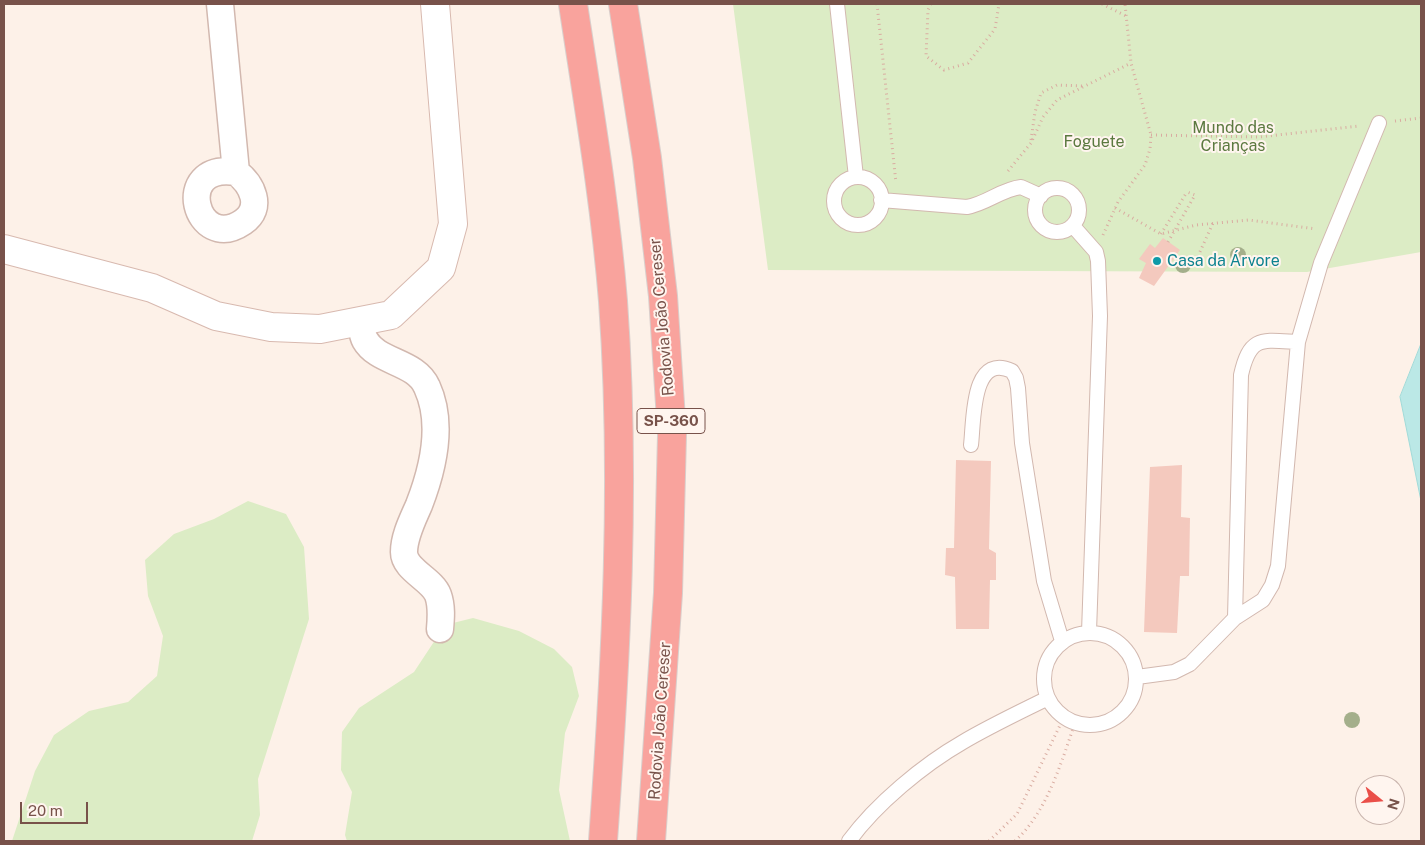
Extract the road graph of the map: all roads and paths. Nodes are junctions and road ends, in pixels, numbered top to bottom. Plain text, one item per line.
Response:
1 (220, 4) edge
2 (435, 4) edge
3 (573, 4) edge
4 (623, 4) edge
5 (836, 4) edge
6 (877, 4) edge
7 (931, 4) edge
8 (999, 4) edge
9 (1102, 4) edge
10 (1125, 4) edge
11 (1126, 16) junction
12 (1131, 63) junction
13 (1084, 86) junction
14 (1421, 118) edge
15 (1379, 123) junction
16 (1151, 135) junction
17 (1031, 143) junction
18 (236, 172) dead end
19 (856, 177) junction
20 (1002, 178) dead end
21 (897, 188) dead end
22 (1040, 196) junction
23 (881, 200) junction
24 (1115, 208) junction
25 (1213, 223) junction
26 (1073, 226) junction
27 (1334, 232) junction
28 (1161, 234) junction
29 (1168, 242) dead end
30 (4, 249) edge
31 (1096, 252) junction
32 (1176, 255) dead end
33 (361, 322) junction
34 (1298, 342) junction
35 (971, 445) dead end
36 (1235, 618) junction
37 (440, 629) dead end
38 (1089, 632) junction
39 (1062, 641) junction
40 (1137, 677) junction
41 (1048, 698) junction
42 (1069, 720) junction
43 (603, 841) edge
44 (651, 841) edge
45 (849, 841) edge
46 (989, 841) edge
47 (1015, 841) edge

1 - 18 street
2 - 33 street
3 - 43 highway, SP-360
4 - 44 highway, Rodovia João Cereser / SP-360
5 - 19 lane
6 - 21 path
7 - 8 path
9 - 11 path
10 - 11 path
11 - 12 path
12 - 13 path
12 - 16 path
13 - 17 path
13 - 17 path
14 - 15 path
15 - 16 path
15 - 27 lane
16 - 24 path
17 - 20 path
19 - 23 lane
19 - 23 lane
22 - 23 lane
22 - 26 lane
22 - 26 lane
24 - 28 path
24 - 31 path
25 - 27 path
25 - 28 path
25 - 32 path
26 - 31 lane
27 - 34 lane
28 - 29 path, bridge
30 - 33 street
31 - 38 lane
33 - 37 street
34 - 36 lane
34 - 36 lane
35 - 39 lane
36 - 40 lane
38 - 39 lane
38 - 40 lane
39 - 41 lane
40 - 42 lane
41 - 42 lane
41 - 45 lane
42 - 46 path
42 - 47 path

